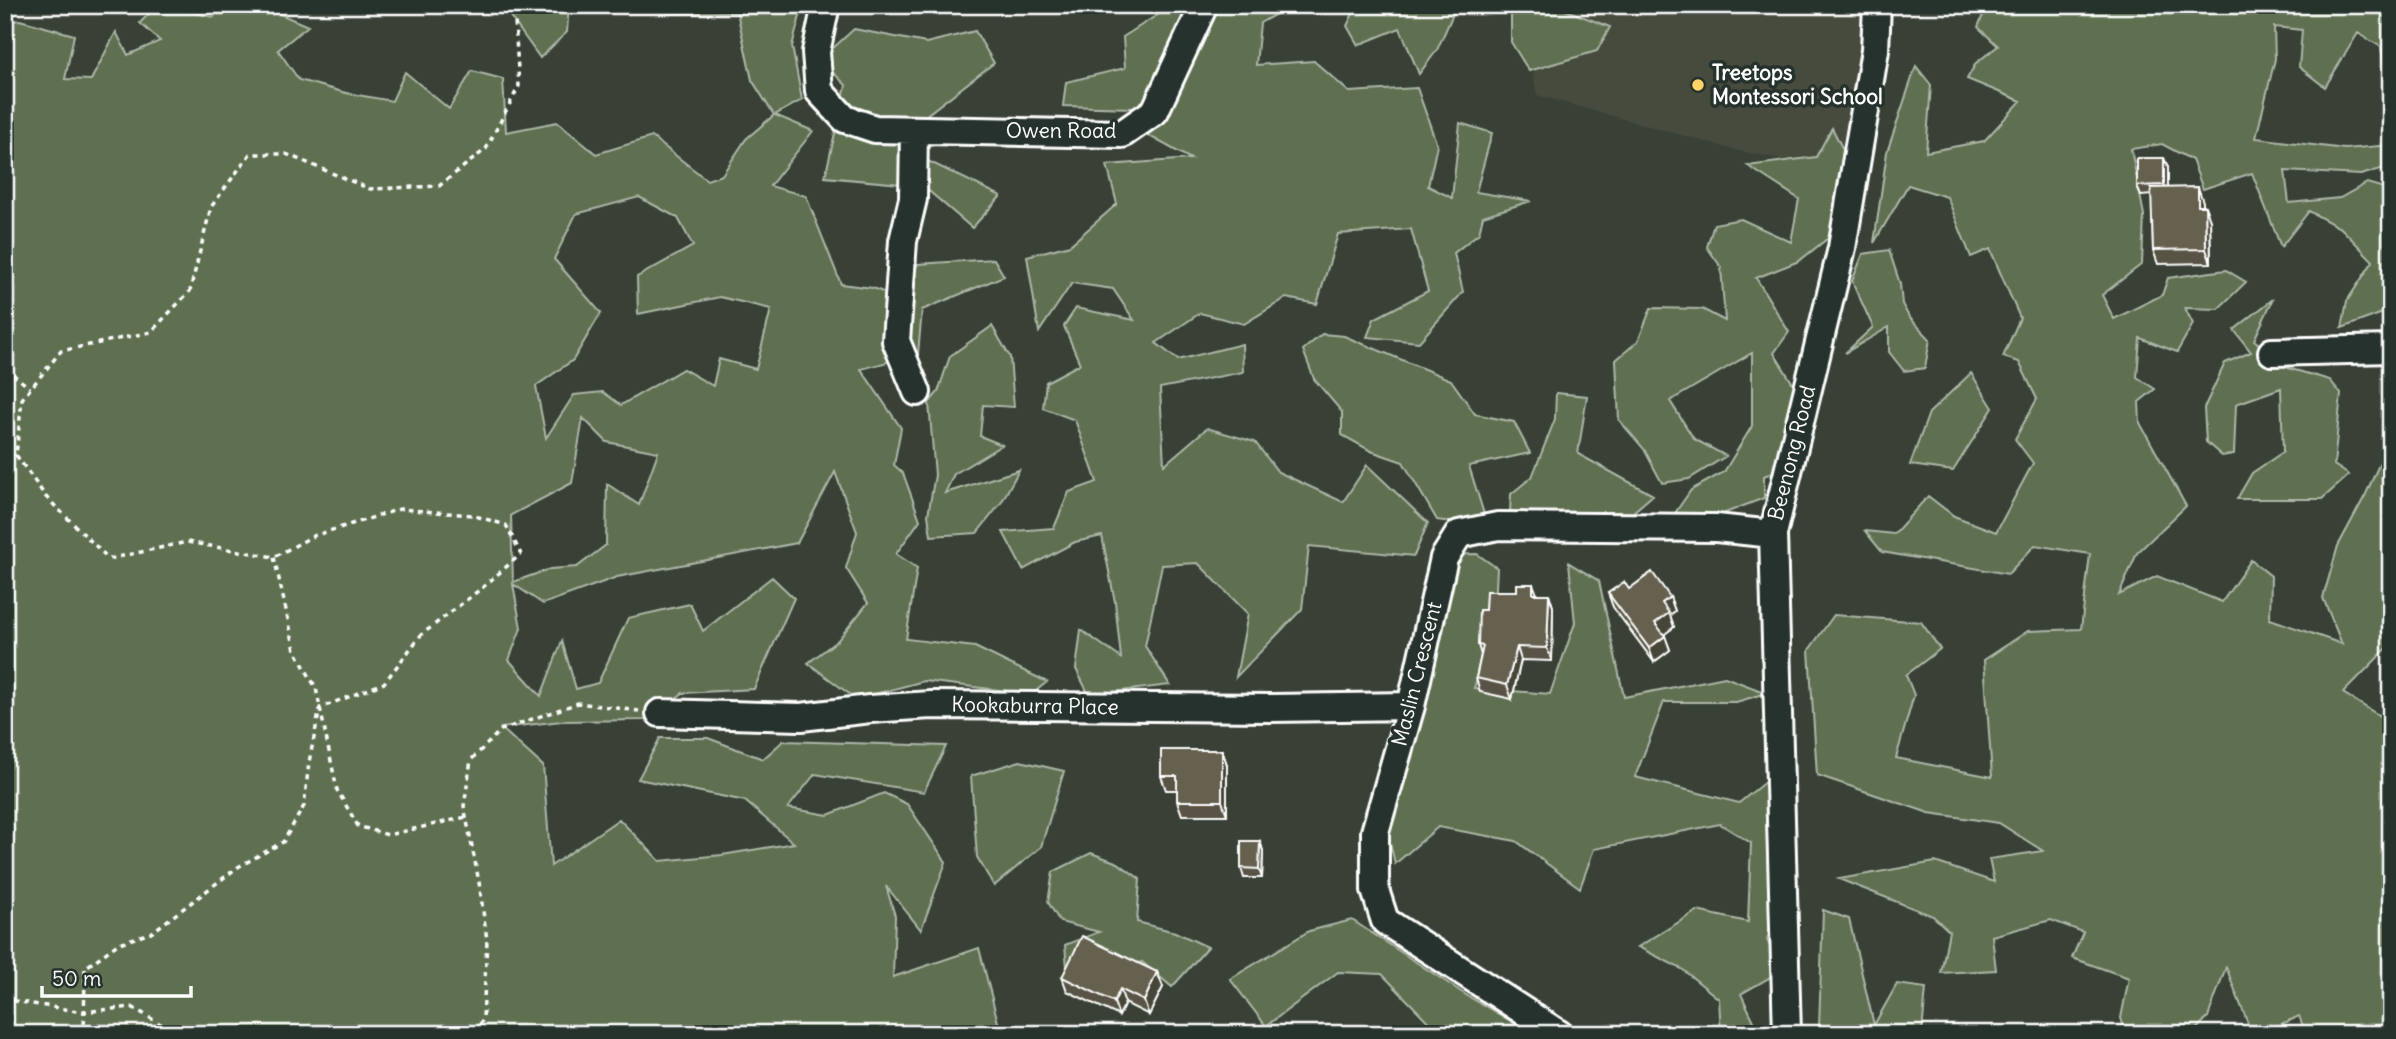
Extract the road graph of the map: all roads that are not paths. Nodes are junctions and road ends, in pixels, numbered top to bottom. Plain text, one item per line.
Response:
1 (826, 5) edge
2 (1204, 5) edge
3 (1877, 5) edge
4 (914, 130) junction
5 (2391, 349) edge
6 (2272, 352) dead end
7 (917, 392) dead end
8 (1773, 534) junction
9 (1411, 706) junction
10 (660, 713) road end
11 (1559, 1034) edge
12 (1787, 1034) edge

1 - 4 street, Owen Road
2 - 4 street, Owen Road
3 - 8 street, Beenong Road
4 - 7 street
5 - 6 street
8 - 9 street, Maslin Crescent
8 - 12 street, Beenong Road
9 - 10 street, Kookaburra Place
9 - 11 street, Maslin Crescent

